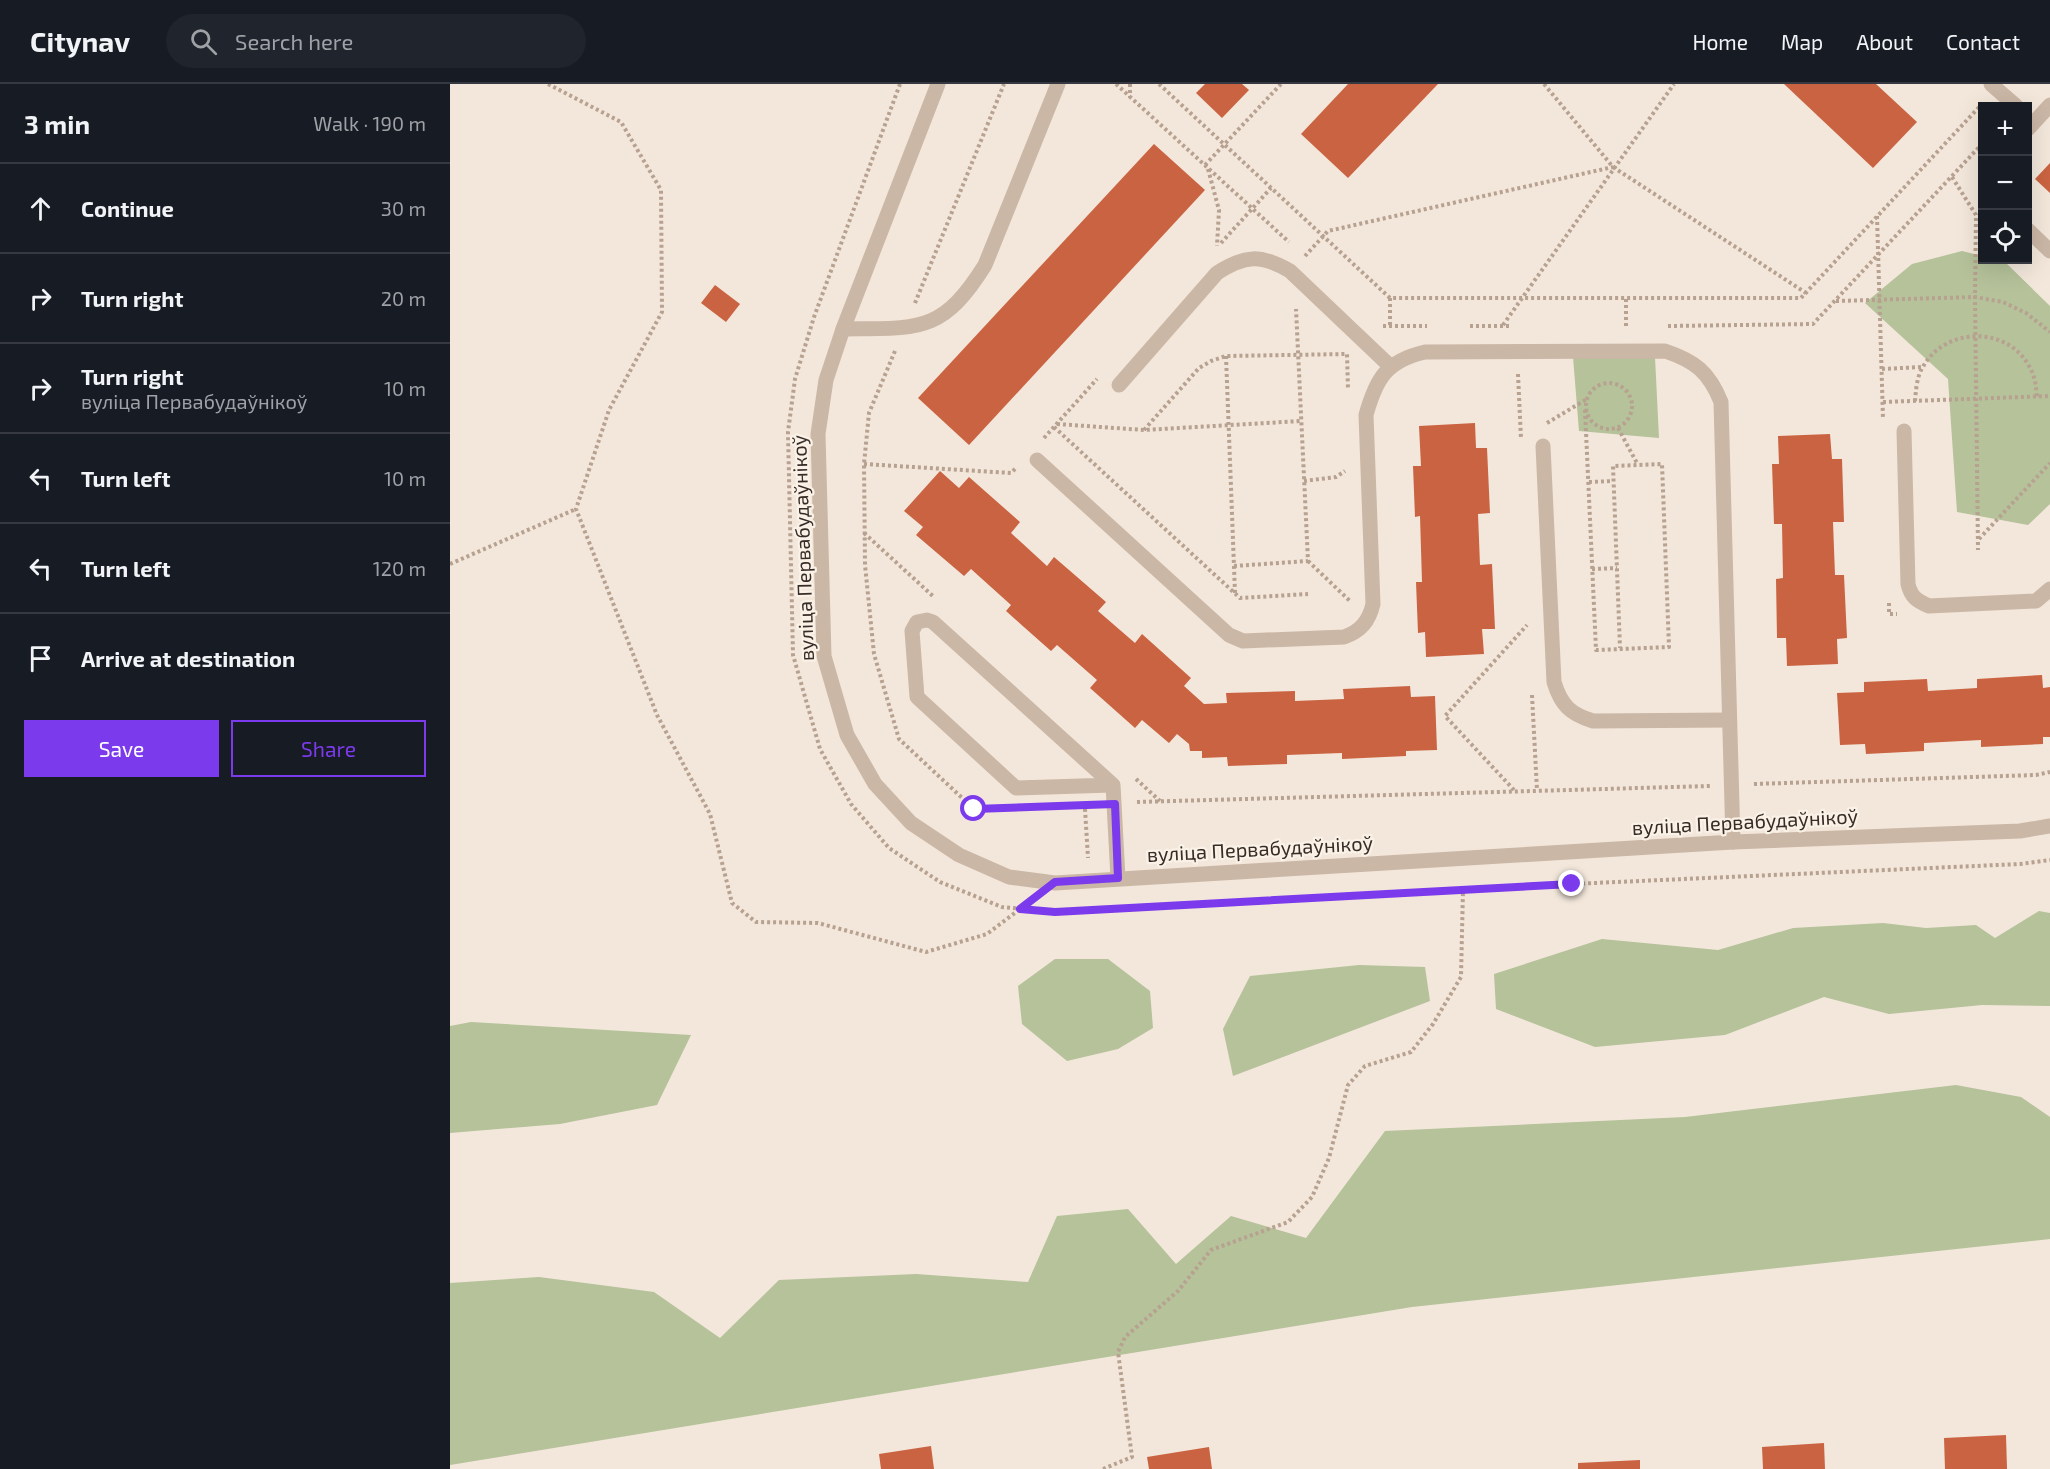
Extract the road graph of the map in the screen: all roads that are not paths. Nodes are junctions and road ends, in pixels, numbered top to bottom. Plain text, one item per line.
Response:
1 (938, 84) edge
2 (1058, 84) edge
3 (1994, 86) edge
4 (2012, 102) edge
5 (2050, 105) edge
6 (2032, 120) edge
7 (2032, 234) edge
8 (2050, 251) edge
9 (843, 329) junction
10 (1391, 367) junction
11 (1119, 385) dead end
12 (1904, 431) dead end
13 (1543, 446) dead end
14 (1037, 460) dead end
15 (2050, 589) edge
16 (1729, 720) junction
17 (1113, 785) junction
18 (2050, 826) edge
19 (1733, 842) junction
20 (1118, 878) junction

1 - 9 street, вуліца Первабудаўнікоў
2 - 9 street
3 - 4 street
5 - 6 street
7 - 8 street
9 - 20 street, вуліца Первабудаўнікоў
10 - 11 street
10 - 14 street
10 - 16 street
12 - 15 street
13 - 16 street
16 - 19 street
17 - 17 street
17 - 20 street
18 - 19 street, вуліца Первабудаўнікоў
19 - 20 street, вуліца Первабудаўнікоў

